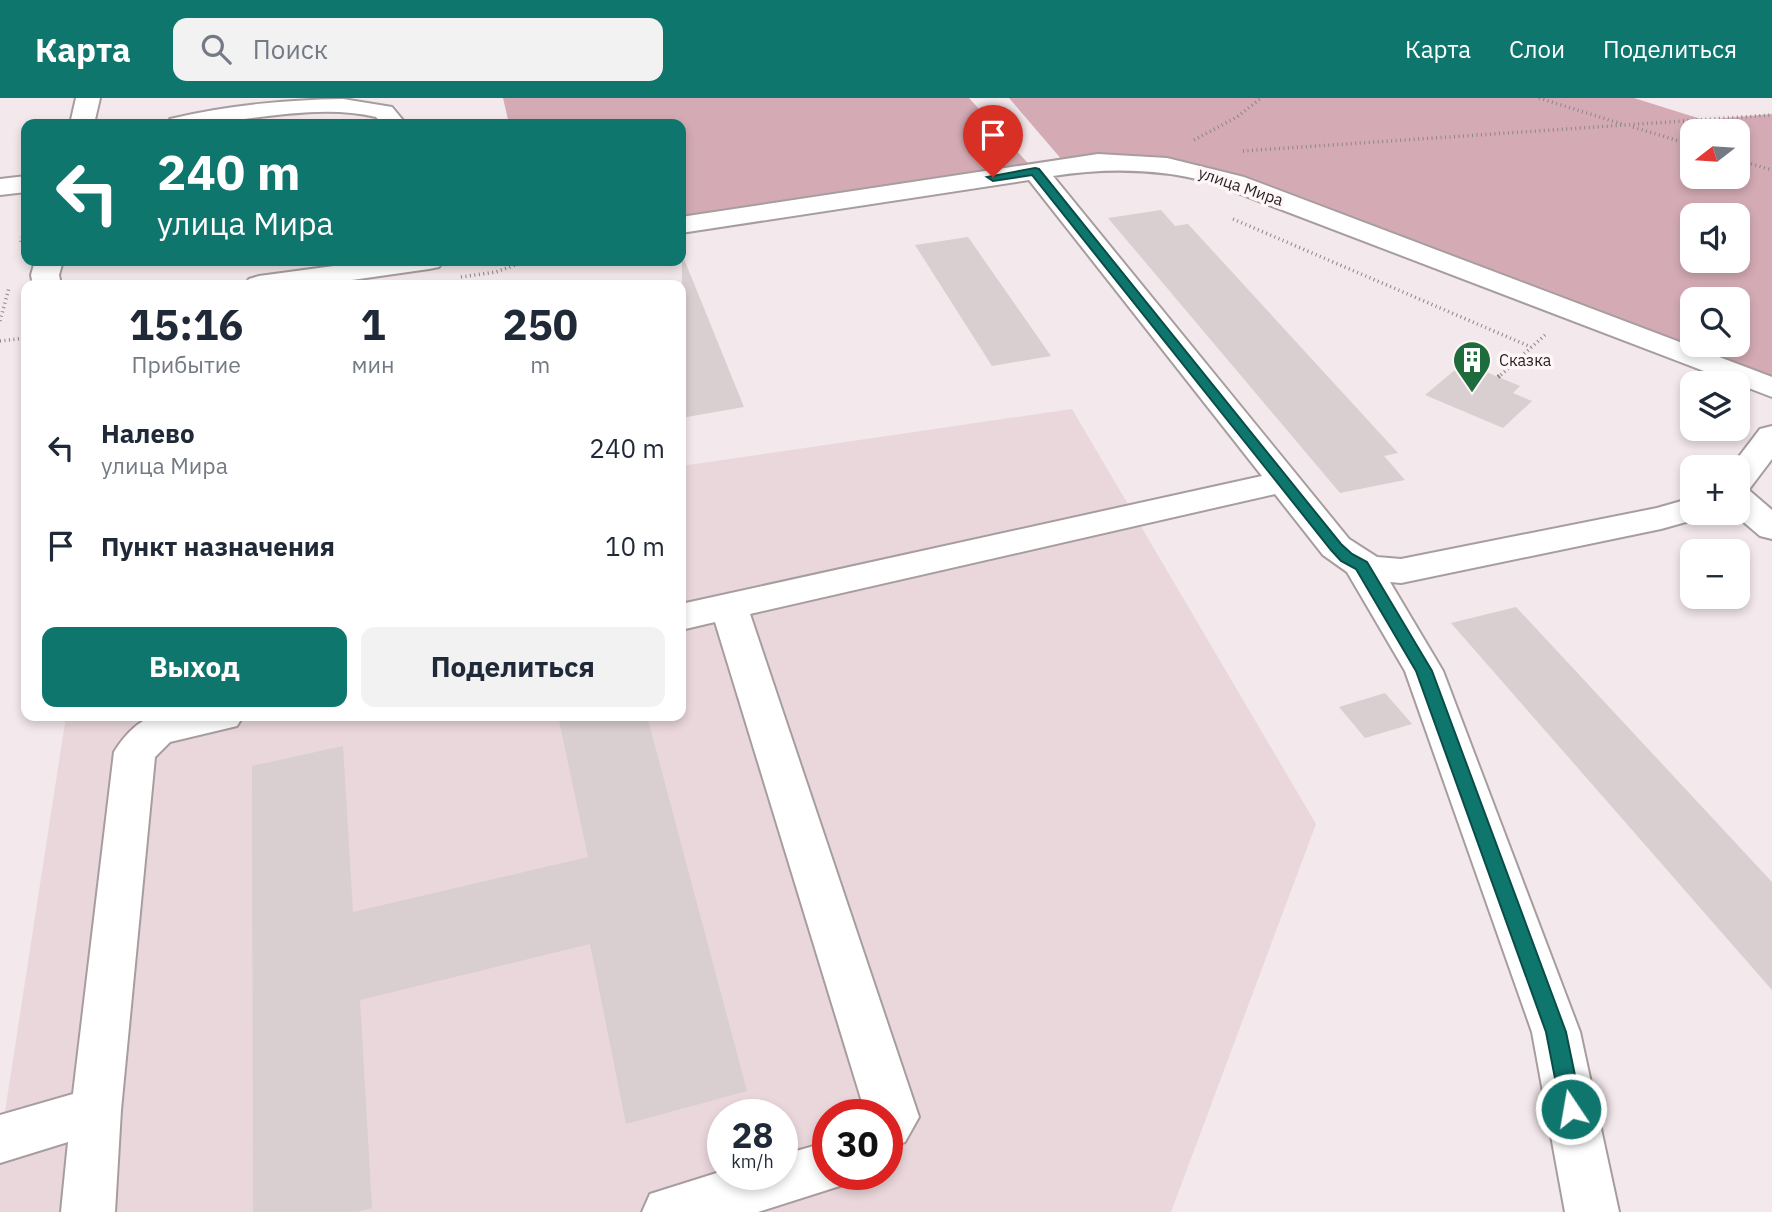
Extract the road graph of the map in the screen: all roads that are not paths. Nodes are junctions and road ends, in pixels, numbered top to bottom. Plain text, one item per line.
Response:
1 (88, 98) edge
2 (83, 119) edge
3 (204, 119) edge
4 (390, 119) edge
5 (1035, 171) junction
6 (21, 185) edge
7 (0, 187) edge
8 (686, 224) edge
9 (394, 266) edge
10 (294, 280) edge
11 (1772, 388) edge
12 (1772, 436) edge
13 (1750, 465) edge
14 (1283, 482) junction
15 (1750, 509) edge
16 (1680, 512) edge
17 (1772, 528) edge
18 (1362, 566) junction
19 (729, 606) junction
20 (686, 616) edge
21 (199, 721) edge
22 (888, 1099) edge
23 (96, 1110) junction
24 (0, 1139) edge
25 (812, 1172) edge
26 (88, 1212) edge
27 (669, 1212) edge
28 (1592, 1212) edge

1 - 2 street
3 - 4 street
5 - 8 street, улица Мира
5 - 11 street, улица Мира
5 - 14 street
6 - 7 street
9 - 10 street
12 - 13 street
14 - 18 street
14 - 19 street
15 - 17 street
16 - 18 street
18 - 28 street
19 - 20 street
19 - 22 street
21 - 23 street
23 - 24 street
23 - 26 street
25 - 27 street

